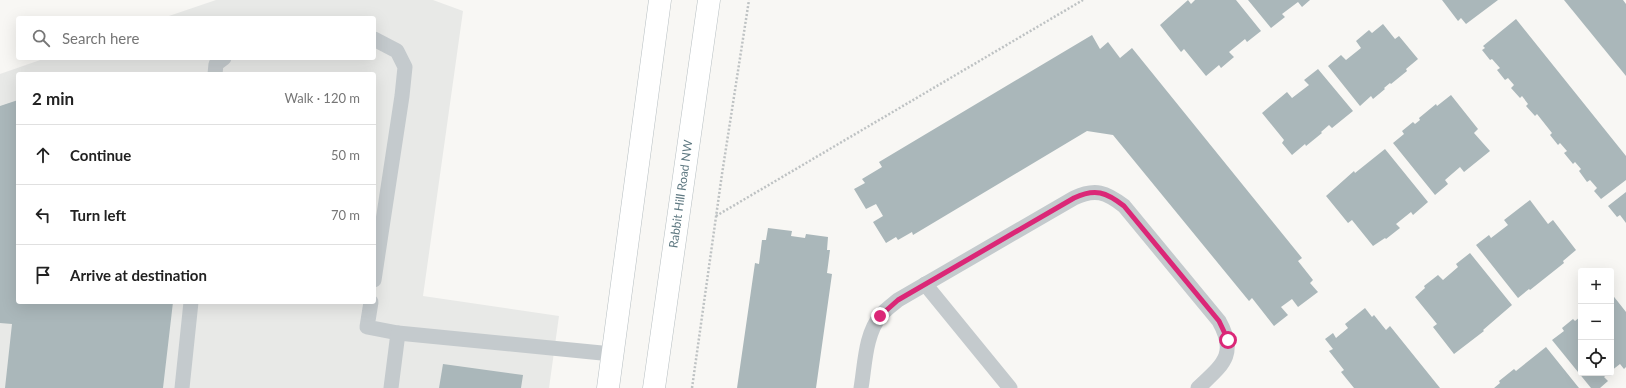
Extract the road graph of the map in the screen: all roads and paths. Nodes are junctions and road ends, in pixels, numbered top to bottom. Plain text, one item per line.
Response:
1 (660, 0) edge
2 (709, 0) edge
3 (749, 0) edge
4 (1083, 0) edge
5 (376, 40) edge
6 (221, 60) edge
7 (215, 72) edge
8 (716, 216) junction
9 (376, 267) edge
10 (925, 284) junction
11 (191, 304) edge
12 (371, 304) edge
13 (398, 333) junction
14 (612, 354) junction
15 (182, 388) edge
16 (391, 388) edge
17 (608, 388) edge
18 (654, 388) edge
19 (692, 388) edge
20 (861, 388) edge
21 (1010, 388) edge
22 (1198, 388) edge

1 - 14 main road
2 - 18 main road, Rabbit Hill Road NW
3 - 8 path
4 - 8 path
5 - 9 lane
6 - 7 lane
8 - 19 path
10 - 20 lane
10 - 21 lane
10 - 22 lane
11 - 15 lane
12 - 13 lane
13 - 14 lane
13 - 16 lane
14 - 17 main road

